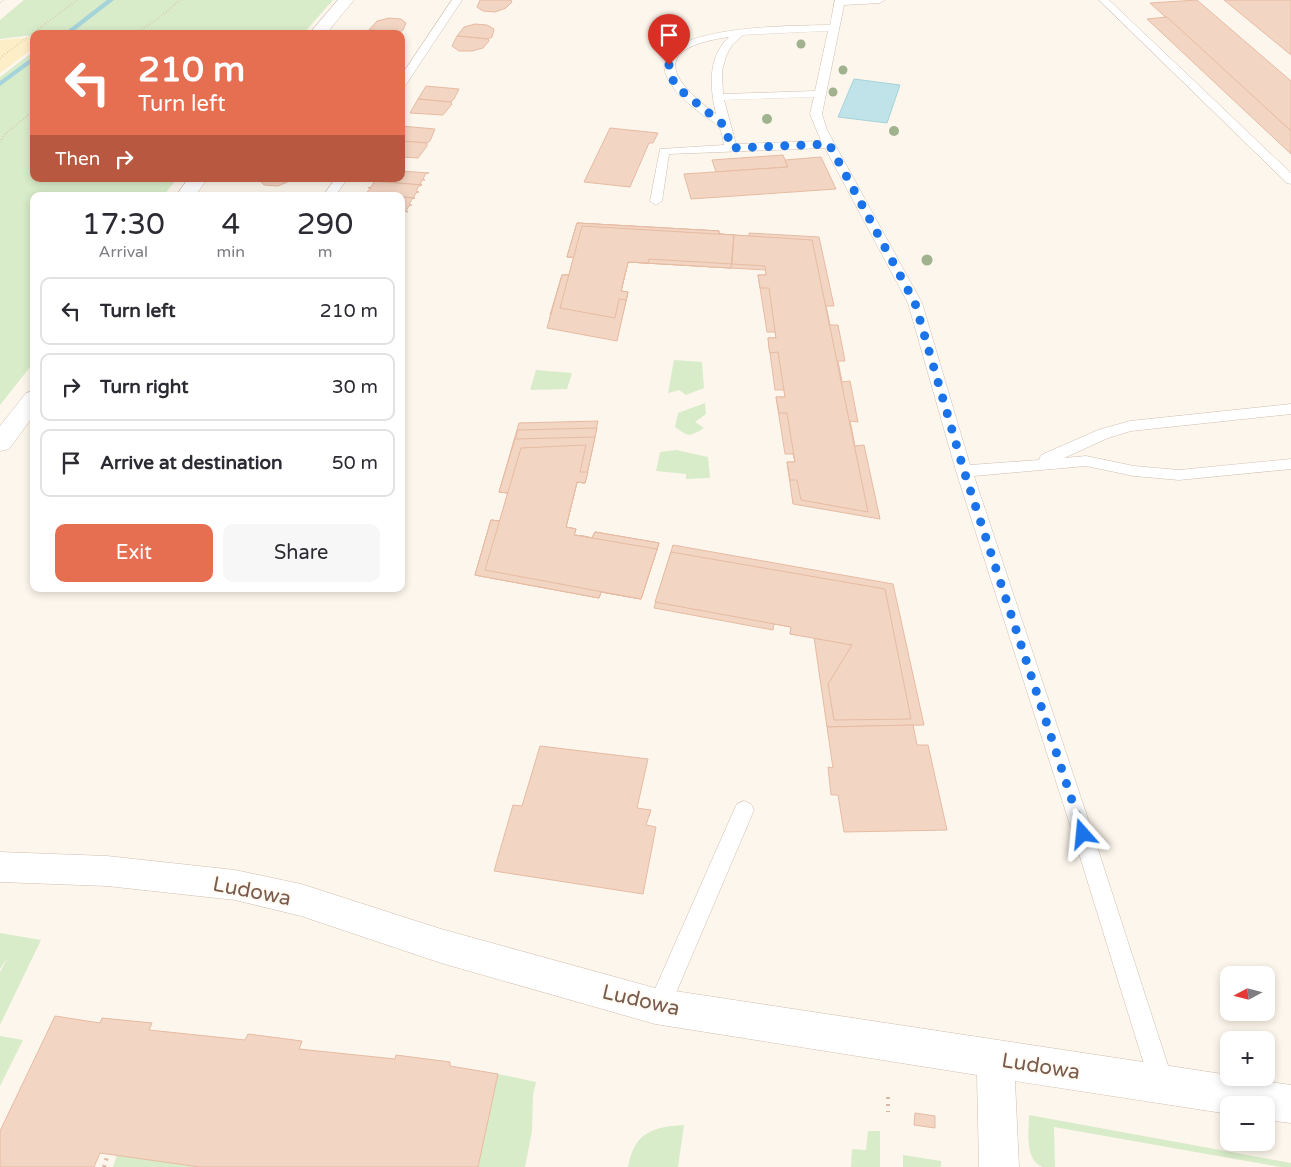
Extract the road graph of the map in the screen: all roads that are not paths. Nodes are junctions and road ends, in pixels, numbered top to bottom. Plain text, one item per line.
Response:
1 (346, 0) edge
2 (457, 0) edge
3 (880, 0) edge
4 (1104, 0) edge
5 (840, 1) edge
6 (834, 28) junction
7 (320, 30) edge
8 (741, 32) junction
9 (405, 66) edge
10 (413, 66) junction
11 (405, 78) edge
12 (820, 94) junction
13 (716, 98) junction
14 (725, 126) junction
15 (829, 144) junction
16 (731, 148) junction
17 (1291, 180) edge
18 (196, 182) edge
19 (188, 192) edge
20 (656, 201) dead end
21 (30, 403) edge
22 (1291, 409) edge
23 (0, 442) edge
24 (1291, 464) edge
25 (1033, 465) junction
26 (964, 471) junction
27 (744, 810) dead end
28 (0, 867) edge
29 (659, 1006) junction
30 (995, 1059) junction
31 (1162, 1084) junction
32 (1291, 1104) edge
33 (999, 1167) edge

1 - 7 street
2 - 10 lane
3 - 5 lane
4 - 17 lane
5 - 6 lane
6 - 8 lane
6 - 12 lane
8 - 13 lane
8 - 14 lane
9 - 10 lane
10 - 11 lane
12 - 13 lane
12 - 15 lane
13 - 14 lane
14 - 16 lane
15 - 16 lane
15 - 26 lane
16 - 20 lane
18 - 19 street
21 - 23 street
22 - 25 lane
24 - 25 lane
25 - 26 lane
26 - 31 lane
27 - 29 lane
28 - 29 street, Ludowa
29 - 30 street, Ludowa
30 - 31 street, Ludowa
30 - 33 street
31 - 32 street, Ludowa

